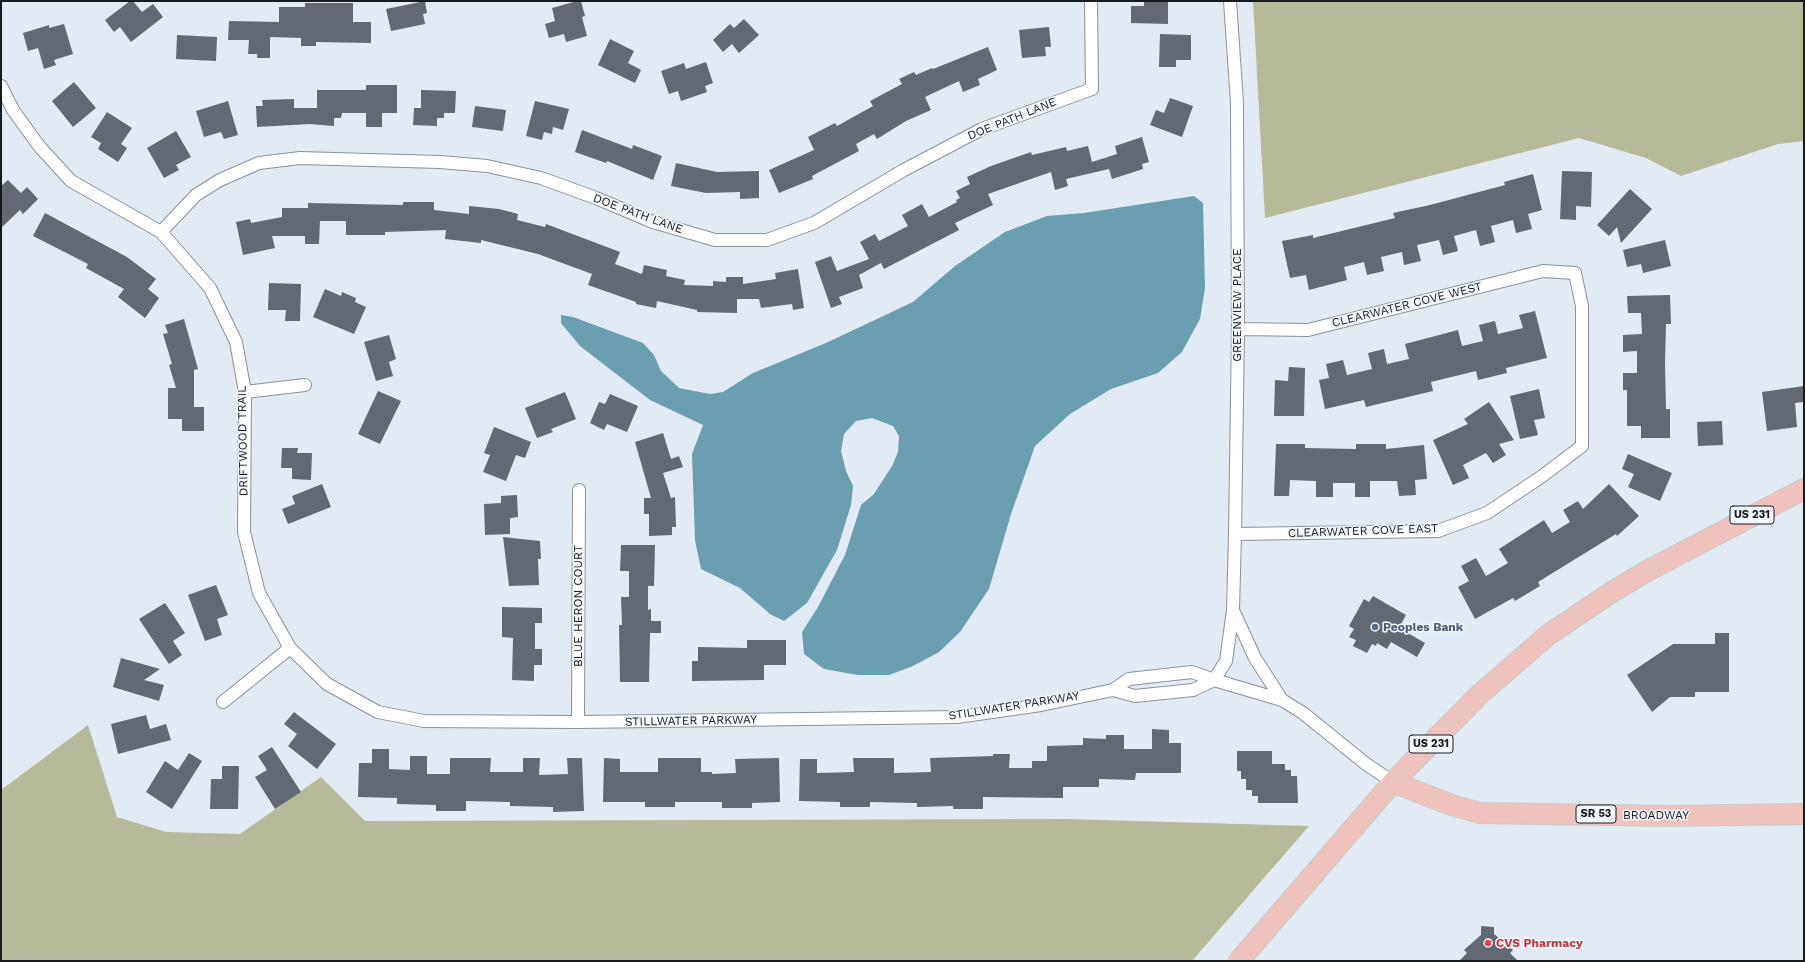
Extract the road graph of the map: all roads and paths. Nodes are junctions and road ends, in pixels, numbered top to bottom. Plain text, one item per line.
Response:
1 (1091, 1) edge
2 (1230, 1) edge
3 (1, 86) edge
4 (161, 232) junction
5 (1576, 273) joint
6 (1238, 329) junction
7 (305, 385) dead end
8 (245, 392) junction
9 (1804, 489) edge
10 (579, 490) dead end
11 (1235, 534) junction
12 (1233, 610) junction
13 (290, 648) junction
14 (1214, 680) junction
15 (1113, 690) junction
16 (1282, 700) junction
17 (223, 702) dead end
18 (578, 722) junction
19 (1393, 782) junction
20 (1804, 814) edge
21 (1238, 961) edge

1 - 4 street, DOE PATH LANE
2 - 6 street, GREENVIEW PLACE
3 - 4 street, DRIFTWOOD TRAIL
4 - 8 street, DRIFTWOOD TRAIL
5 - 6 street, CLEARWATER COVE WEST
5 - 11 street, CLEARWATER COVE EAST
6 - 11 street, GREENVIEW PLACE
7 - 8 street
8 - 13 street, DRIFTWOOD TRAIL
9 - 19 main road, US 231
10 - 18 street, BLUE HERON COURT
11 - 12 street, GREENVIEW PLACE
12 - 14 street, GREENVIEW PLACE
12 - 16 street, GREENVIEW PLACE
13 - 17 street
13 - 18 street, STILLWATER PARKWAY
14 - 15 street, STILLWATER PARKWAY
14 - 15 street, STILLWATER PARKWAY
14 - 16 street, STILLWATER PARKWAY
15 - 18 street, STILLWATER PARKWAY
16 - 19 street, STILLWATER PARKWAY
19 - 20 main road, BROADWAY / SR 53
19 - 21 main road, US 231

